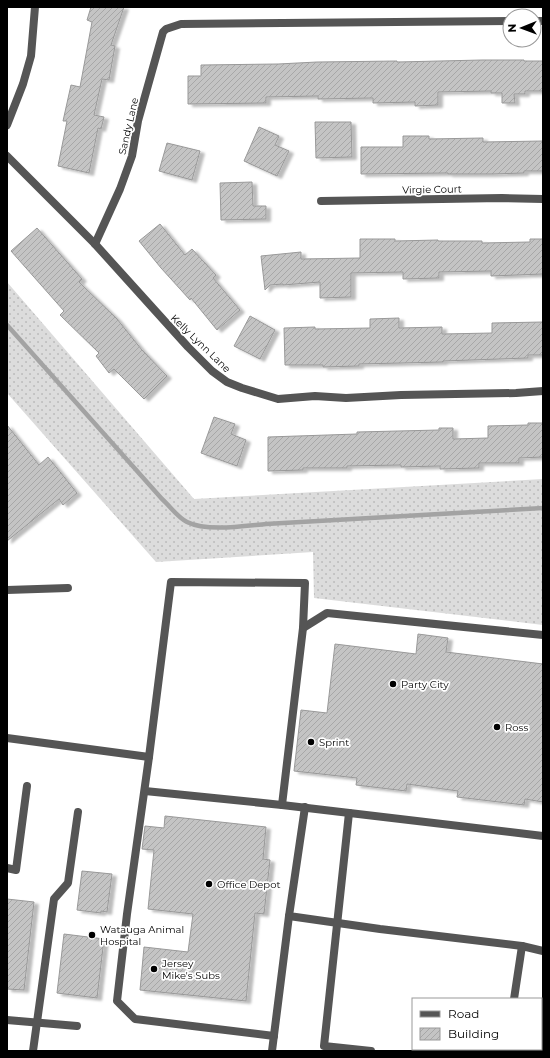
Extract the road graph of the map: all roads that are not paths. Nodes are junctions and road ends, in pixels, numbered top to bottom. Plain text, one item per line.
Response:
1 (35, 7) edge
2 (502, 21) edge
3 (7, 125) edge
4 (7, 156) edge
5 (543, 198) edge
6 (321, 201) dead end
7 (95, 244) junction
8 (543, 391) edge
9 (68, 588) dead end
10 (7, 590) edge
11 (303, 628) junction
12 (543, 634) edge
13 (7, 738) edge
14 (149, 757) junction
15 (27, 786) dead end
16 (144, 791) junction
17 (282, 805) junction
18 (305, 807) junction
19 (78, 812) dead end
20 (349, 813) junction
21 (543, 836) edge
22 (7, 868) edge
23 (290, 916) junction
24 (338, 923) junction
25 (522, 946) junction
26 (543, 951) edge
27 (514, 998) edge
28 (7, 1020) edge
29 (37, 1023) junction
30 (77, 1026) dead end
31 (274, 1036) junction
32 (33, 1051) edge
33 (272, 1051) edge
34 (371, 1051) edge

1 - 3 street
2 - 7 street, Sandy Lane
4 - 7 street, Kelly Lynn Lane
5 - 6 street, Virgie Court
7 - 8 street, Kelly Lynn Lane
9 - 10 street
11 - 12 street
11 - 14 street
11 - 17 street
13 - 14 street
14 - 16 street
15 - 22 street
16 - 17 street
16 - 31 street
17 - 18 street
18 - 20 street
18 - 23 street
19 - 29 street
20 - 21 street
20 - 24 street
23 - 24 street
23 - 31 street
24 - 25 street
24 - 34 street
25 - 26 street
25 - 27 street
28 - 29 street
29 - 30 street
29 - 32 street
31 - 33 street

